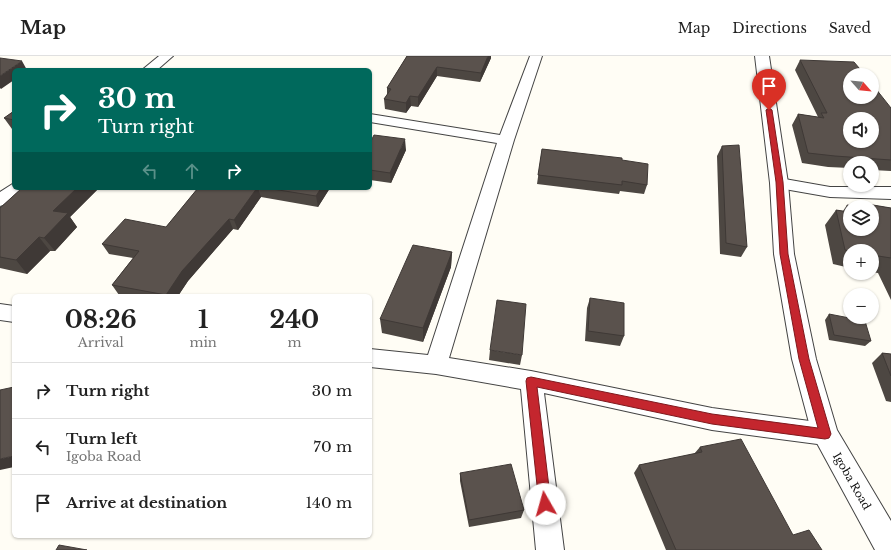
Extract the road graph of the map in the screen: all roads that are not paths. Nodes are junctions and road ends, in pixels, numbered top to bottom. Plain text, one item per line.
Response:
1 (167, 56) edge
2 (536, 56) edge
3 (762, 56) edge
4 (152, 68) edge
5 (372, 118) edge
6 (506, 140) junction
7 (780, 182) junction
8 (13, 190) edge
9 (891, 193) edge
10 (0, 200) edge
11 (0, 312) edge
12 (12, 314) edge
13 (372, 358) edge
14 (436, 365) junction
15 (531, 381) junction
16 (825, 434) junction
17 (891, 549) edge
18 (550, 550) edge

1 - 4 street
2 - 6 street
3 - 7 street, Igoba Road
5 - 6 street
6 - 14 street
7 - 9 street
7 - 16 street, Igoba Road
8 - 10 street
11 - 12 street
13 - 14 street
14 - 15 street
15 - 16 street
15 - 18 street
16 - 17 street, Igoba Road

